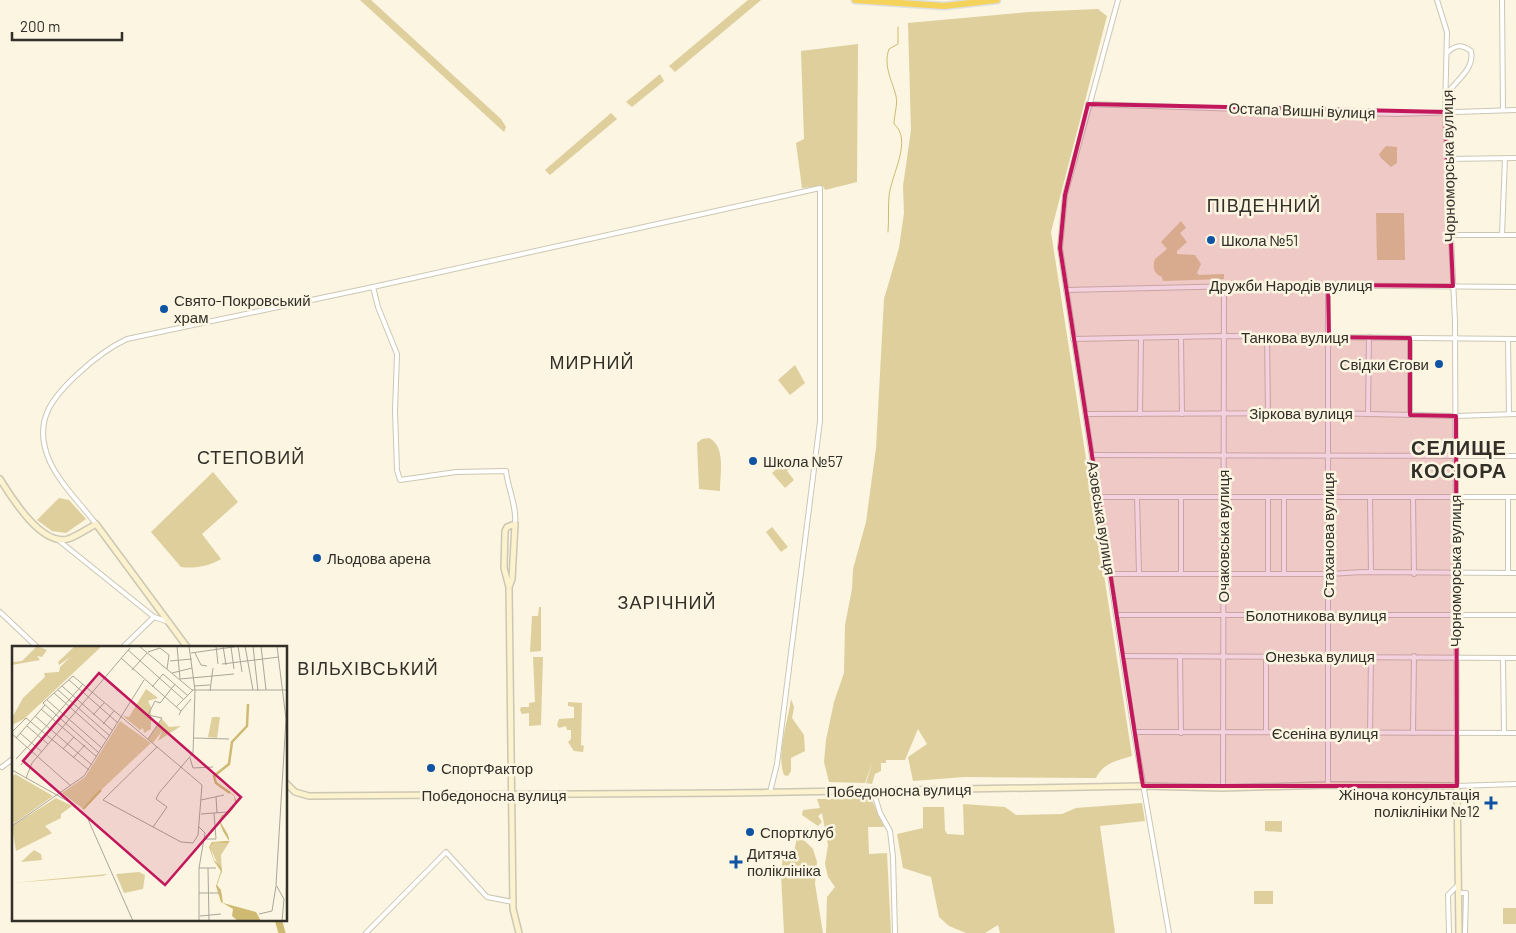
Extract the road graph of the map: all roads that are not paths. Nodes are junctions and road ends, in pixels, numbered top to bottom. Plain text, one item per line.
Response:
1 (855, 0) edge
2 (997, 0) edge
3 (1118, 0) edge
4 (1436, 0) edge
5 (1502, 0) edge
6 (1447, 53) junction
7 (1445, 96) junction
8 (1088, 104) junction
9 (1503, 110) junction
10 (1516, 110) edge
11 (1445, 112) junction
12 (1505, 158) junction
13 (1516, 158) edge
14 (1447, 159) junction
15 (1449, 235) junction
16 (1502, 235) junction
17 (1516, 235) edge
18 (1224, 285) junction
19 (1328, 285) junction
20 (1452, 286) junction
21 (372, 287) junction
22 (1516, 287) edge
23 (1066, 290) junction
24 (1224, 336) junction
25 (1267, 337) junction
26 (1329, 337) junction
27 (1368, 337) junction
28 (1141, 338) junction
29 (1181, 338) junction
30 (1410, 338) junction
31 (1455, 338) junction
32 (1073, 339) junction
33 (1508, 339) junction
34 (1516, 339) edge
35 (1222, 413) junction
36 (1268, 413) junction
37 (1327, 413) junction
38 (1087, 414) junction
39 (1140, 414) junction
40 (1182, 414) junction
41 (1368, 414) junction
42 (1509, 414) junction
43 (1516, 414) edge
44 (1410, 415) junction
45 (1456, 416) junction
46 (1093, 455) junction
47 (1223, 455) junction
48 (1328, 456) junction
49 (1456, 456) junction
50 (1516, 456) edge
51 (0, 479) edge
52 (2, 487) edge
53 (1099, 497) junction
54 (1137, 497) junction
55 (1180, 497) junction
56 (1268, 497) junction
57 (1284, 497) junction
58 (1327, 497) junction
59 (1413, 497) junction
60 (1508, 497) junction
61 (1516, 497) edge
62 (1223, 498) junction
63 (1370, 498) junction
64 (1455, 498) junction
65 (96, 524) junction
66 (515, 524) junction
67 (54, 537) junction
68 (1181, 572) junction
69 (1370, 572) junction
70 (1140, 573) junction
71 (1223, 573) junction
72 (1268, 573) junction
73 (1508, 573) junction
74 (1516, 573) edge
75 (1111, 574) junction
76 (1284, 574) junction
77 (1329, 574) junction
78 (1414, 574) junction
79 (1456, 574) junction
80 (510, 587) junction
81 (0, 612) edge
82 (1116, 615) junction
83 (1223, 615) junction
84 (1328, 615) junction
85 (1516, 615) edge
86 (1456, 616) junction
87 (154, 617) junction
88 (169, 622) junction
89 (37, 646) edge
90 (124, 646) edge
91 (185, 646) edge
92 (1123, 656) junction
93 (1180, 656) junction
94 (1327, 656) junction
95 (1371, 656) junction
96 (1414, 656) junction
97 (1456, 656) junction
98 (1223, 657) junction
99 (1266, 657) junction
100 (1503, 658) junction
101 (1516, 658) edge
102 (1134, 732) junction
103 (1223, 732) junction
104 (1266, 732) junction
105 (1327, 732) junction
106 (1456, 732) junction
107 (1181, 733) junction
108 (1413, 733) junction
109 (1504, 733) junction
110 (1516, 733) edge
111 (1370, 734) junction
112 (12, 760) edge
113 (2, 767) dead end
114 (1516, 784) edge
115 (288, 785) edge
116 (1328, 785) junction
117 (1143, 786) junction
118 (1457, 786) junction
119 (1223, 788) junction
120 (873, 790) junction
121 (770, 792) junction
122 (511, 795) junction
123 (1458, 884) junction
124 (1458, 893) junction
125 (513, 902) junction
126 (366, 933) edge
127 (520, 933) edge
128 (895, 933) edge
129 (1169, 933) edge
130 (1448, 933) edge
131 (1459, 933) edge
132 (1466, 933) edge

1 - 2 highway
3 - 8 street, Азовська вулиця
4 - 6 street, Чорноморська вулиця
5 - 9 street
6 - 7 street, Чорноморська вулиця
6 - 7 street
7 - 11 street, Чорноморська вулиця
8 - 11 street, Остапа Вишні вулиця
8 - 23 street, Азовська вулиця
9 - 10 street, Остапа Вишні вулиця
9 - 11 street, Остапа Вишні вулиця
11 - 14 street, Чорноморська вулиця
12 - 13 street
12 - 14 street
12 - 16 street
14 - 15 street, Чорноморська вулиця
15 - 16 street
15 - 20 street, Чорноморська вулиця
16 - 17 street
18 - 19 street, Дружби Народів вулиця
18 - 23 street, Дружби Народів вулиця
18 - 24 street, Очаковська вулиця
19 - 20 street, Дружби Народів вулиця
19 - 26 street, Стаханова вулиця
20 - 22 street, Дружби Народів вулиця
20 - 31 street, Чорноморська вулиця
21 - 65 street
21 - 66 street
21 - 121 street
23 - 32 street, Азовська вулиця
24 - 25 street, Танкова вулиця
24 - 29 street, Танкова вулиця
24 - 35 street, Очаковська вулиця
25 - 26 street, Танкова вулиця
25 - 36 street
26 - 27 street, Танкова вулиця
26 - 37 street, Стаханова вулиця
27 - 30 street, Танкова вулиця
27 - 41 street
28 - 29 street, Танкова вулиця
28 - 32 street, Танкова вулиця
28 - 39 street
29 - 40 street
30 - 31 street, Танкова вулиця
30 - 44 street
31 - 33 street, Танкова вулиця
31 - 45 street, Чорноморська вулиця
32 - 38 street, Азовська вулиця
33 - 34 street, Танкова вулиця
33 - 42 street
35 - 36 street, Зіркова вулиця
35 - 40 street, Зіркова вулиця
35 - 47 street, Очаковська вулиця
36 - 37 street, Зіркова вулиця
37 - 41 street, Зіркова вулиця
37 - 48 street, Стаханова вулиця
38 - 39 street, Зіркова вулиця
38 - 46 street, Азовська вулиця
39 - 40 street, Зіркова вулиця
41 - 44 street, Зіркова вулиця
42 - 43 street, Зіркова вулиця
42 - 45 street, Зіркова вулиця
44 - 45 street, Зіркова вулиця
45 - 49 street, Чорноморська вулиця
46 - 47 street
46 - 53 street, Азовська вулиця
47 - 48 street
47 - 62 street, Очаковська вулиця
48 - 49 street
48 - 58 street, Стаханова вулиця
49 - 50 street
49 - 64 street, Чорноморська вулиця
51 - 52 street
52 - 67 street
53 - 54 street
53 - 75 street, Азовська вулиця
54 - 55 street
54 - 70 street
55 - 62 street
55 - 68 street
56 - 57 street
56 - 62 street
56 - 72 street
57 - 58 street
57 - 76 street
58 - 63 street
58 - 77 street, Стаханова вулиця
59 - 63 street
59 - 64 street
59 - 78 street
60 - 61 street
60 - 64 street
60 - 73 street
62 - 71 street, Очаковська вулиця
63 - 69 street
64 - 79 street, Чорноморська вулиця
65 - 67 street
65 - 88 street
66 - 80 street
66 - 80 street
67 - 87 street
68 - 70 street
68 - 71 street
69 - 77 street
69 - 78 street
70 - 75 street
71 - 72 street
71 - 83 street, Очаковська вулиця
72 - 76 street
73 - 74 street
73 - 79 street
75 - 82 street, Азовська вулиця
76 - 77 street
77 - 84 street, Стаханова вулиця
78 - 79 street
79 - 86 street, Чорноморська вулиця
80 - 122 street
81 - 89 street
82 - 83 street, Болотникова вулиця
82 - 92 street, Азовська вулиця
83 - 84 street, Болотникова вулиця
83 - 98 street, Очаковська вулиця
84 - 86 street, Болотникова вулиця
84 - 94 street, Стаханова вулиця
85 - 86 street, Болотникова вулиця
86 - 97 street, Чорноморська вулиця
87 - 88 street
87 - 90 street
88 - 91 street
92 - 93 street, Онезька вулиця
92 - 102 street, Азовська вулиця
93 - 98 street, Онезька вулиця
93 - 107 street
94 - 95 street, Онезька вулиця
94 - 99 street, Онезька вулиця
94 - 105 street, Стаханова вулиця
95 - 96 street, Онезька вулиця
95 - 111 street
96 - 97 street, Онезька вулиця
96 - 108 street
97 - 100 street, Онезька вулиця
97 - 106 street, Чорноморська вулиця
98 - 99 street, Онезька вулиця
98 - 103 street, Очаковська вулиця
99 - 104 street
100 - 101 street, Онезька вулиця
100 - 109 street
102 - 107 street, Єсеніна вулиця
102 - 117 street, Азовська вулиця
103 - 104 street, Єсеніна вулиця
103 - 107 street, Єсеніна вулиця
103 - 119 street, Очаковська вулиця
104 - 105 street, Єсеніна вулиця
105 - 111 street, Єсеніна вулиця
105 - 116 street, Стаханова вулиця
106 - 108 street, Єсеніна вулиця
106 - 109 street, Єсеніна вулиця
106 - 118 street, Чорноморська вулиця
108 - 111 street, Єсеніна вулиця
109 - 110 street, Єсеніна вулиця
112 - 113 street
114 - 118 street, Победоносна вулиця
115 - 122 street, Победоносна вулиця
116 - 118 street, Победоносна вулиця
116 - 119 street, Победоносна вулиця
117 - 119 street, Победоносна вулиця
117 - 120 street, Победоносна вулиця
117 - 129 street, Азовська вулиця
118 - 123 street, Чорноморська вулиця
120 - 121 street, Победоносна вулиця
120 - 128 street
121 - 122 street, Победоносна вулиця
122 - 125 street
123 - 124 street, Чорноморська вулиця
123 - 130 street
124 - 131 street, Чорноморська вулиця
124 - 132 street
125 - 126 street
125 - 127 street

